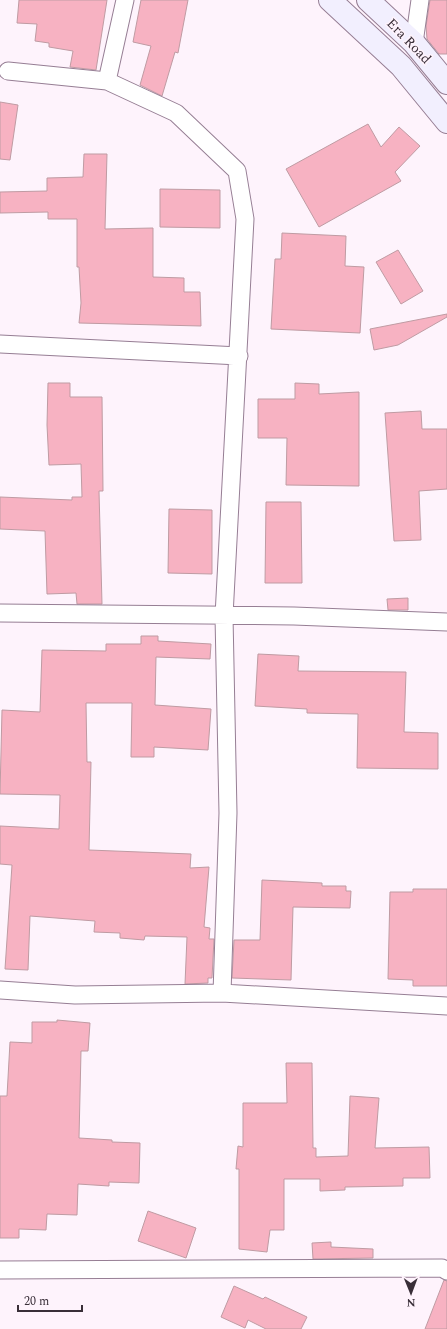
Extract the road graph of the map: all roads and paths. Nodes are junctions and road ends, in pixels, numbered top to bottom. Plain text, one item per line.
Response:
1 (125, 0) edge
2 (330, 0) edge
3 (368, 0) edge
4 (420, 0) edge
5 (414, 43) junction
6 (8, 71) dead end
7 (107, 81) junction
8 (447, 83) edge
9 (447, 122) edge
10 (0, 344) edge
11 (239, 356) junction
12 (0, 613) edge
13 (224, 616) junction
14 (447, 622) edge
15 (0, 990) edge
16 (222, 993) junction
17 (447, 1006) edge
18 (0, 1270) edge
19 (447, 1271) edge

1 - 7 street
2 - 9 main road
3 - 5 main road, Era Road
4 - 5 street
5 - 8 main road, Era Road
6 - 7 street
7 - 11 street
10 - 11 street
11 - 13 street
12 - 13 street
13 - 14 street
13 - 16 street
15 - 16 street
16 - 17 street
18 - 19 street

